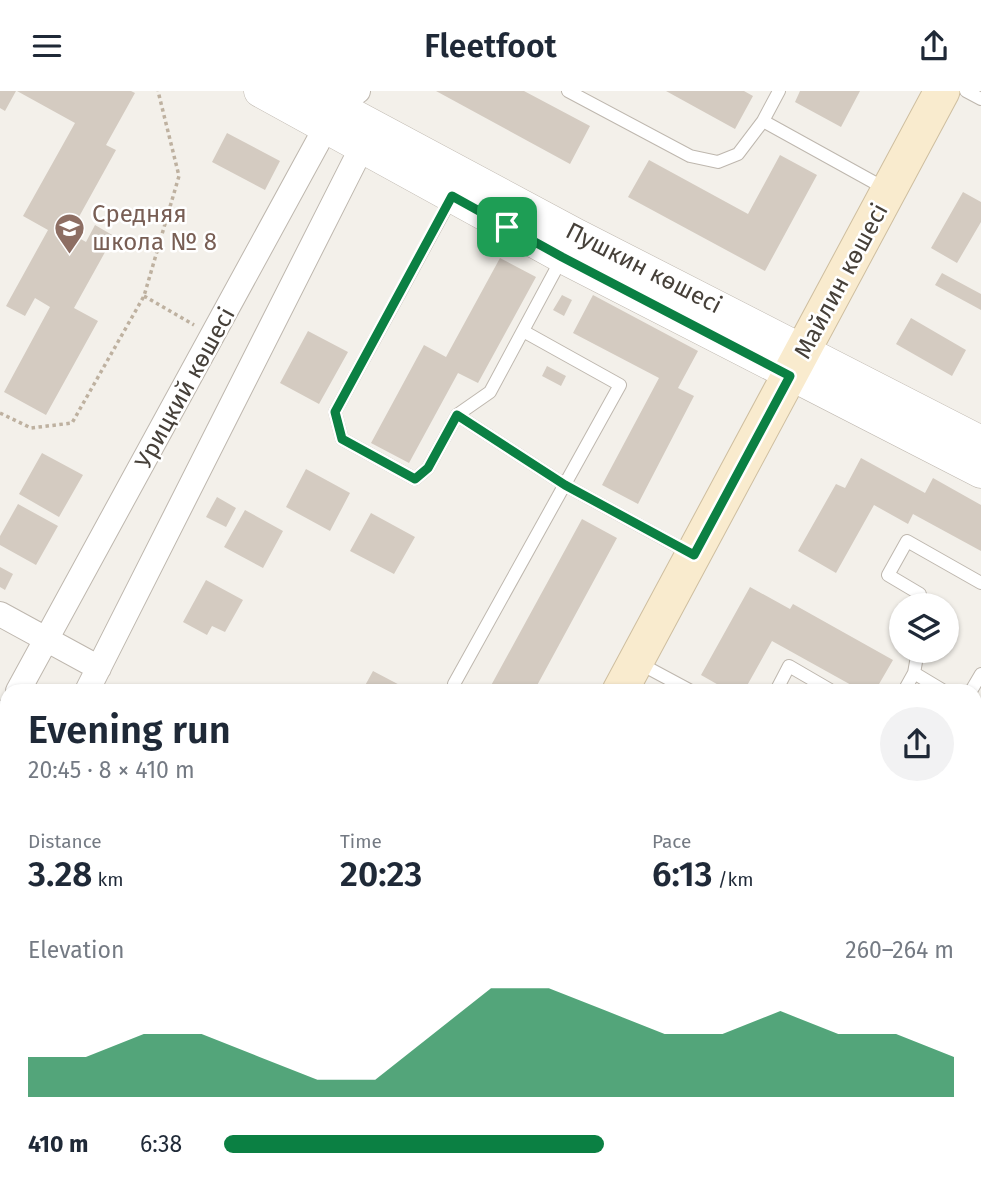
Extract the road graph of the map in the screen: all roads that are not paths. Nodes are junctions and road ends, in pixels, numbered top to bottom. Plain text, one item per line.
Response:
1 (260, 91) edge
2 (308, 91) edge
3 (568, 91) edge
4 (779, 91) edge
5 (942, 91) edge
6 (966, 91) edge
7 (981, 99) edge
8 (346, 104) edge
9 (763, 121) junction
10 (365, 135) junction
11 (889, 191) junction
12 (452, 196) junction
13 (562, 257) junction
14 (523, 331) junction
15 (797, 363) junction
16 (457, 415) junction
17 (932, 431) junction
18 (981, 442) edge
19 (981, 473) edge
20 (565, 485) junction
21 (694, 555) junction
22 (981, 583) edge
23 (918, 593) edge
24 (0, 614) edge
25 (46, 640) junction
26 (916, 663) edge
27 (99, 668) junction
28 (914, 674) junction
29 (628, 676) edge
30 (18, 684) edge
31 (91, 684) edge
32 (454, 684) dead end
33 (662, 684) edge
34 (780, 684) edge
35 (820, 684) edge
36 (908, 684) edge
37 (932, 684) edge

1 - 8 street, Пушкин көшесі
2 - 8 street, Пушкин көшесі
3 - 9 lane
4 - 9 lane
5 - 11 main road, Майлин көшесі
6 - 7 lane
8 - 10 street, Пушкин көшесі
8 - 10 street
8 - 25 street, Урицкий көшесі
9 - 11 lane
10 - 12 street, Пушкин көшесі
10 - 15 street, Пушкин көшесі
10 - 27 street, Урицкий көшесі
11 - 15 main road, Майлин көшесі
12 - 13 street, Пушкин көшесі
12 - 16 lane
13 - 14 lane
13 - 15 street, Пушкин көшесі
14 - 16 lane
14 - 20 lane
15 - 17 street, Пушкин көшесі
15 - 21 main road, Майлин көшесі
16 - 20 lane
17 - 18 street, Пушкин көшесі
17 - 19 street, Пушкин көшесі
20 - 21 lane
20 - 32 lane
21 - 29 main road, Майлин көшесі
22 - 23 lane
24 - 25 street
25 - 27 street
25 - 30 street, Урицкий көшесі
26 - 28 lane
27 - 31 street, Урицкий көшесі
28 - 36 lane
28 - 37 lane
29 - 33 lane
34 - 35 lane

